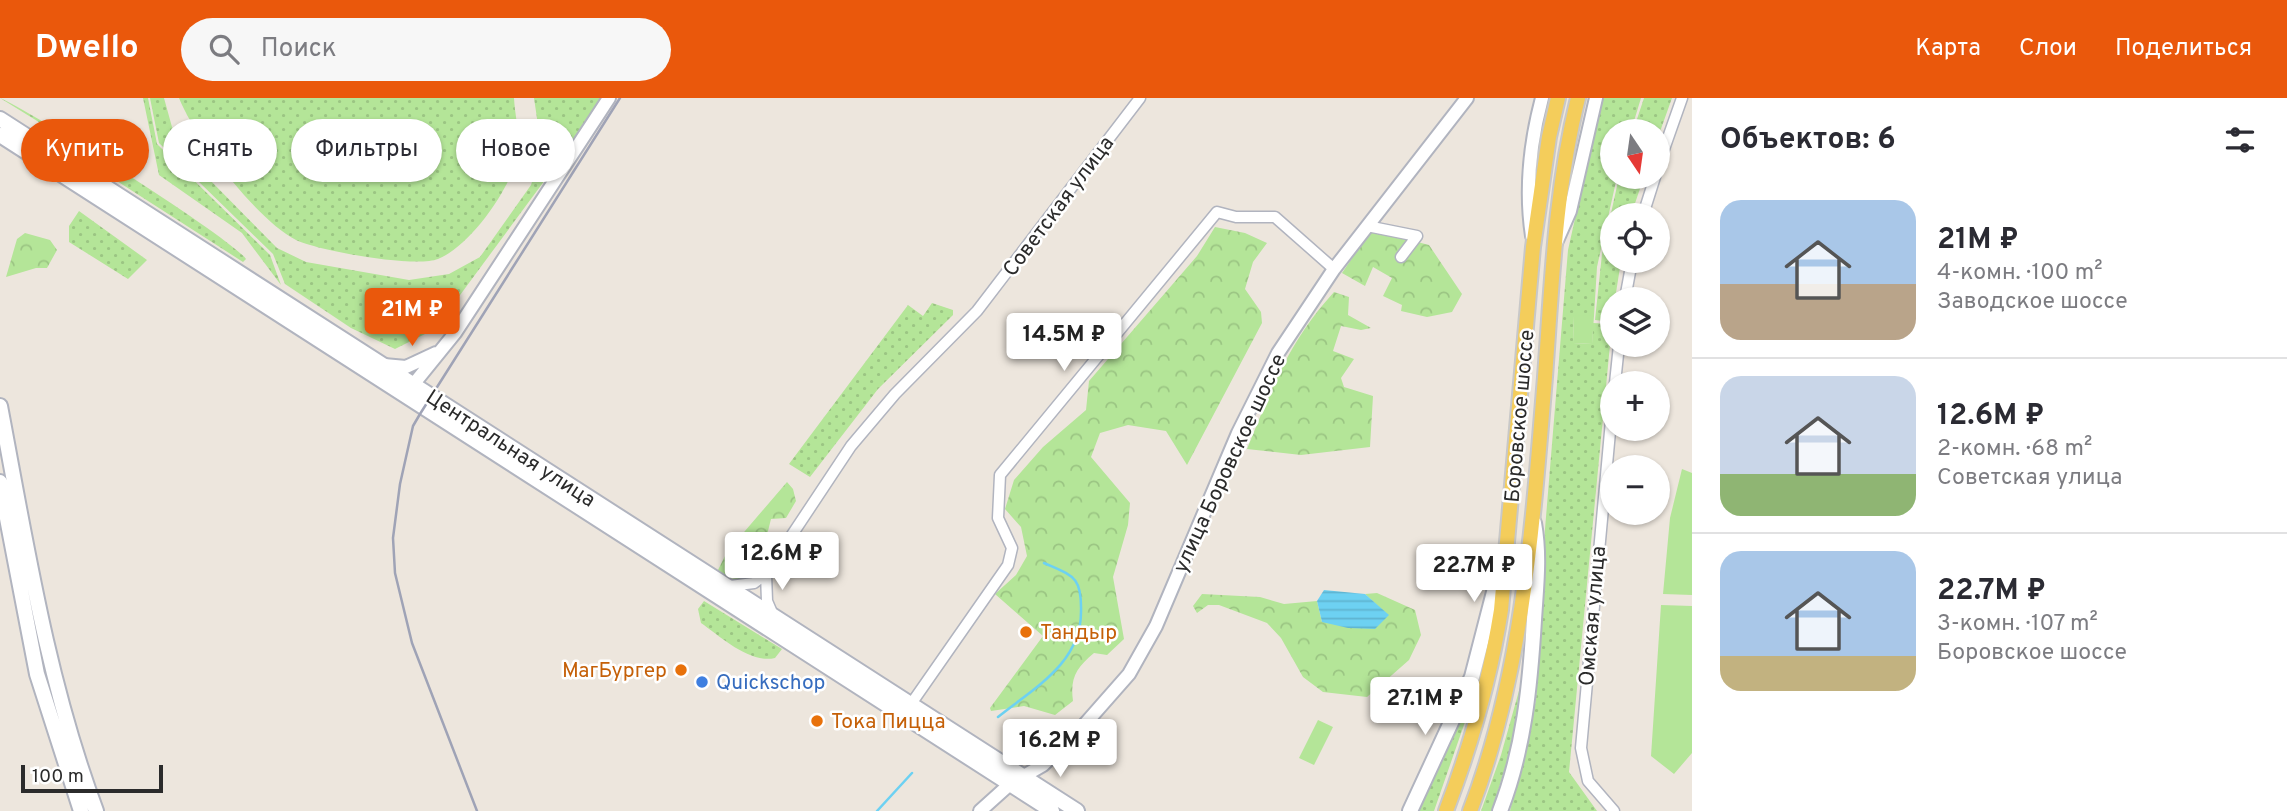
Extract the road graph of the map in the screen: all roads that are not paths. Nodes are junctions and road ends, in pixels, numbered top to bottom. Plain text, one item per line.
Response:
1 (610, 98) edge
2 (1140, 98) edge
3 (1466, 98) edge
4 (1542, 98) edge
5 (1558, 98) edge
6 (1578, 98) edge
7 (1596, 98) edge
8 (1682, 98) edge
9 (0, 119) edge
10 (1670, 132) edge
11 (0, 135) edge
12 (1367, 226) junction
13 (1533, 247) junction
14 (1553, 248) junction
15 (1401, 257) dead end
16 (1334, 269) junction
17 (444, 347) junction
18 (381, 364) junction
19 (408, 389) junction
20 (0, 406) edge
21 (1609, 441) edge
22 (0, 482) edge
23 (1532, 511) junction
24 (1509, 544) junction
25 (766, 574) junction
26 (727, 586) junction
27 (773, 616) junction
28 (911, 704) junction
29 (1023, 776) junction
30 (1010, 784) junction
31 (81, 811) edge
32 (96, 811) edge
33 (980, 811) edge
34 (1052, 811) edge
35 (1077, 811) edge
36 (1410, 811) edge
37 (1446, 811) edge
38 (1470, 811) edge
39 (1500, 811) edge
40 (1614, 811) edge

1 - 17 street
2 - 25 street, Советская улица
3 - 12 street, улица Боровское шоссе
4 - 13 street
5 - 13 main road, Боровское шоссе
6 - 14 main road, Боровское шоссе
7 - 14 street
8 - 10 street
9 - 18 main road, Центральная улица
11 - 19 main road, Центральная улица
12 - 15 street
12 - 16 street, улица Боровское шоссе
13 - 24 main road, Боровское шоссе
14 - 23 main road, Боровское шоссе
16 - 28 street
16 - 29 street, улица Боровское шоссе
17 - 18 street
17 - 19 street
18 - 19 main road, Центральная улица
19 - 26 main road, Центральная улица
19 - 30 main road, Центральная улица
20 - 32 main road
21 - 40 street, Омская улица
22 - 31 main road
23 - 38 main road, Боровское шоссе
23 - 39 main road
24 - 36 main road
24 - 37 main road, Боровское шоссе
25 - 26 street
25 - 27 street
26 - 27 main road, Центральная улица
27 - 28 main road, Центральная улица
28 - 29 main road, Центральная улица
29 - 30 street, улица Боровское шоссе
29 - 35 main road, Центральная улица
30 - 33 street, улица Боровское шоссе
30 - 34 main road, Центральная улица

